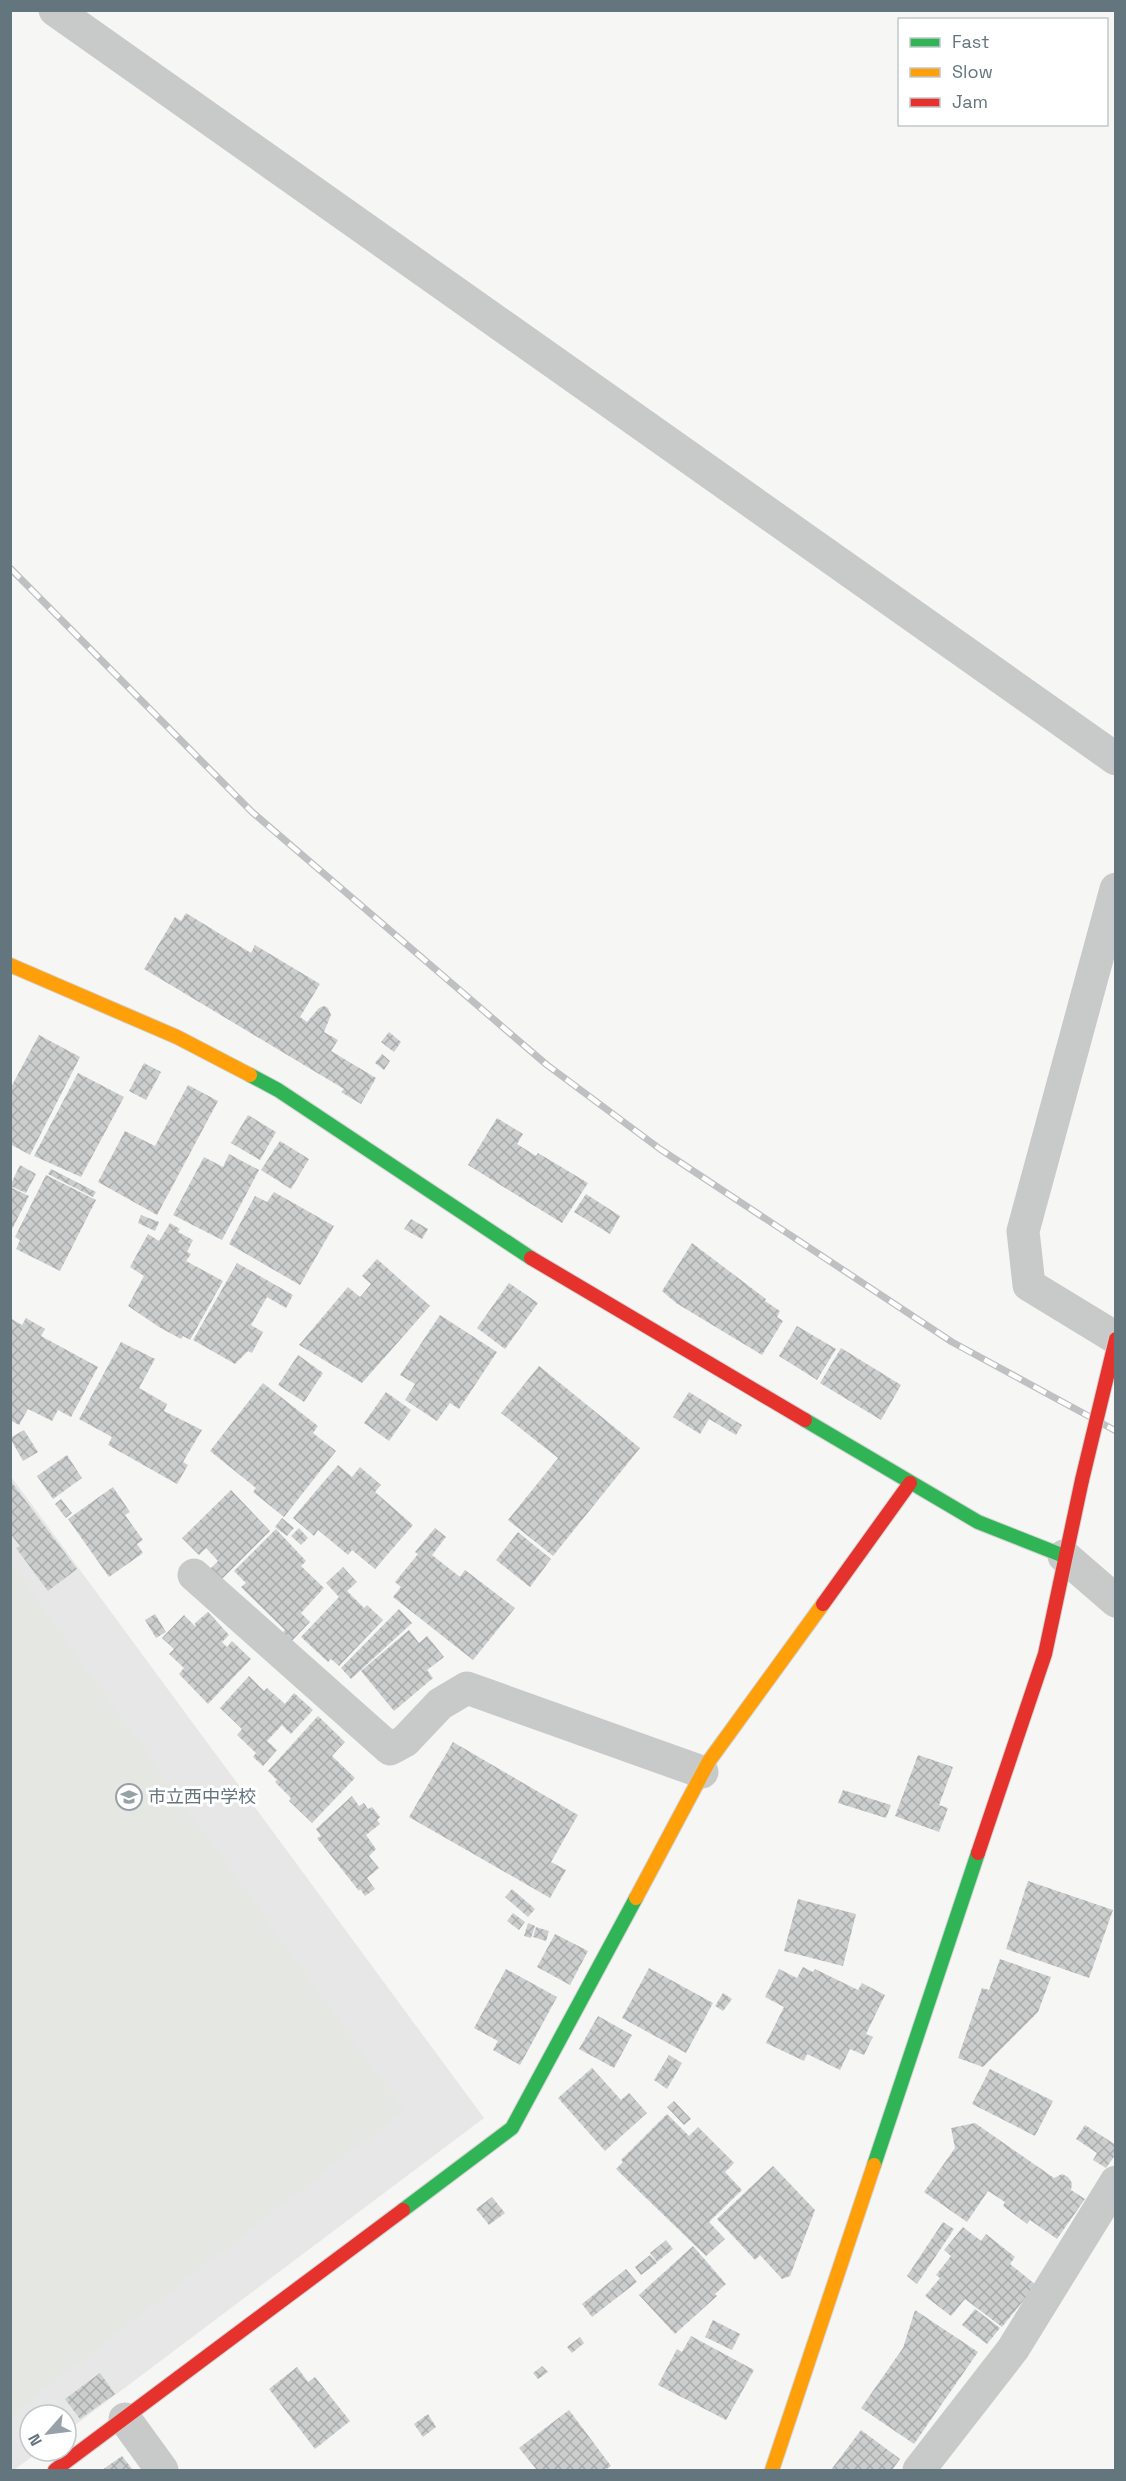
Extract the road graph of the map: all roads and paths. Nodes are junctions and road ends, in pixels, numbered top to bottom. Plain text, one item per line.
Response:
1 (55, 10) edge
2 (1116, 759) edge
3 (1116, 889) edge
4 (10, 965) edge
5 (1116, 1338) edge
6 (910, 1483) junction
7 (1064, 1556) junction
8 (194, 1575) dead end
9 (1116, 1601) edge
10 (702, 1772) junction
11 (1116, 2182) edge
12 (124, 2419) junction
13 (55, 2470) edge
14 (162, 2470) edge
15 (772, 2470) edge
16 (919, 2470) edge

1 - 2 street
3 - 5 street
4 - 6 street
5 - 7 street, bridge
6 - 7 street
6 - 10 street
7 - 9 street
7 - 15 street
8 - 10 street
10 - 12 street
11 - 16 street
12 - 13 street
12 - 14 street

